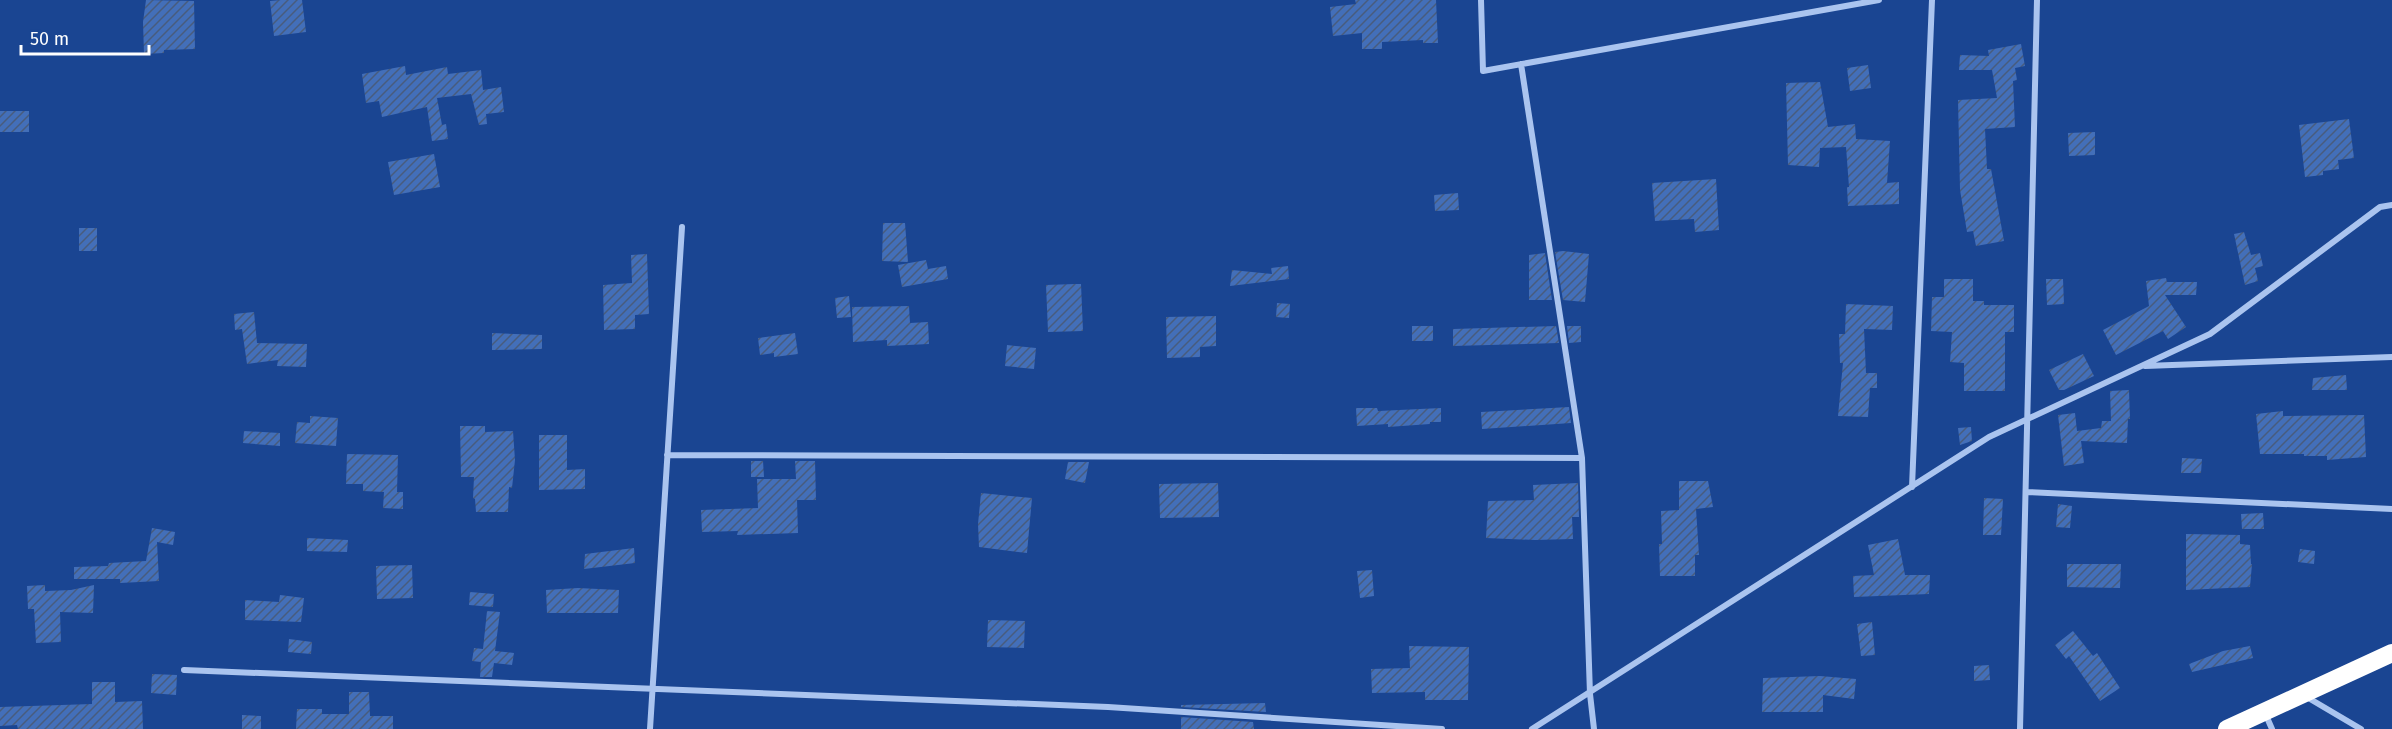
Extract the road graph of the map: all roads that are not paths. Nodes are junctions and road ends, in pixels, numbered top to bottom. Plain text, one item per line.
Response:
1 (1481, 0) edge
2 (1879, 0) edge
3 (1932, 0) edge
4 (2037, 0) edge
5 (1521, 64) junction
6 (2392, 206) edge
7 (682, 226) dead end
8 (2392, 357) edge
9 (2141, 366) junction
10 (2028, 419) junction
11 (668, 455) junction
12 (1582, 458) junction
13 (1912, 487) junction
14 (2026, 492) junction
15 (2392, 509) edge
16 (2392, 653) edge
17 (184, 670) dead end
18 (652, 690) junction
19 (1590, 693) junction
20 (2301, 694) junction
21 (2264, 711) junction
22 (650, 729) edge
23 (1442, 729) edge
24 (1532, 729) edge
25 (1594, 729) edge
26 (2020, 729) edge
27 (2227, 729) edge
28 (2272, 729) edge
29 (2361, 729) edge

1 - 5 street
2 - 5 street
3 - 13 street
4 - 10 street
5 - 12 street
6 - 9 street
7 - 11 street
8 - 9 street
9 - 10 street
10 - 13 street
10 - 14 street
11 - 12 street
11 - 18 street
12 - 19 street
13 - 19 street
14 - 15 street
14 - 26 street
16 - 20 highway
17 - 18 street
18 - 22 street
18 - 23 street
19 - 24 street
19 - 25 street
20 - 21 highway
20 - 29 street
21 - 27 highway
21 - 28 street

